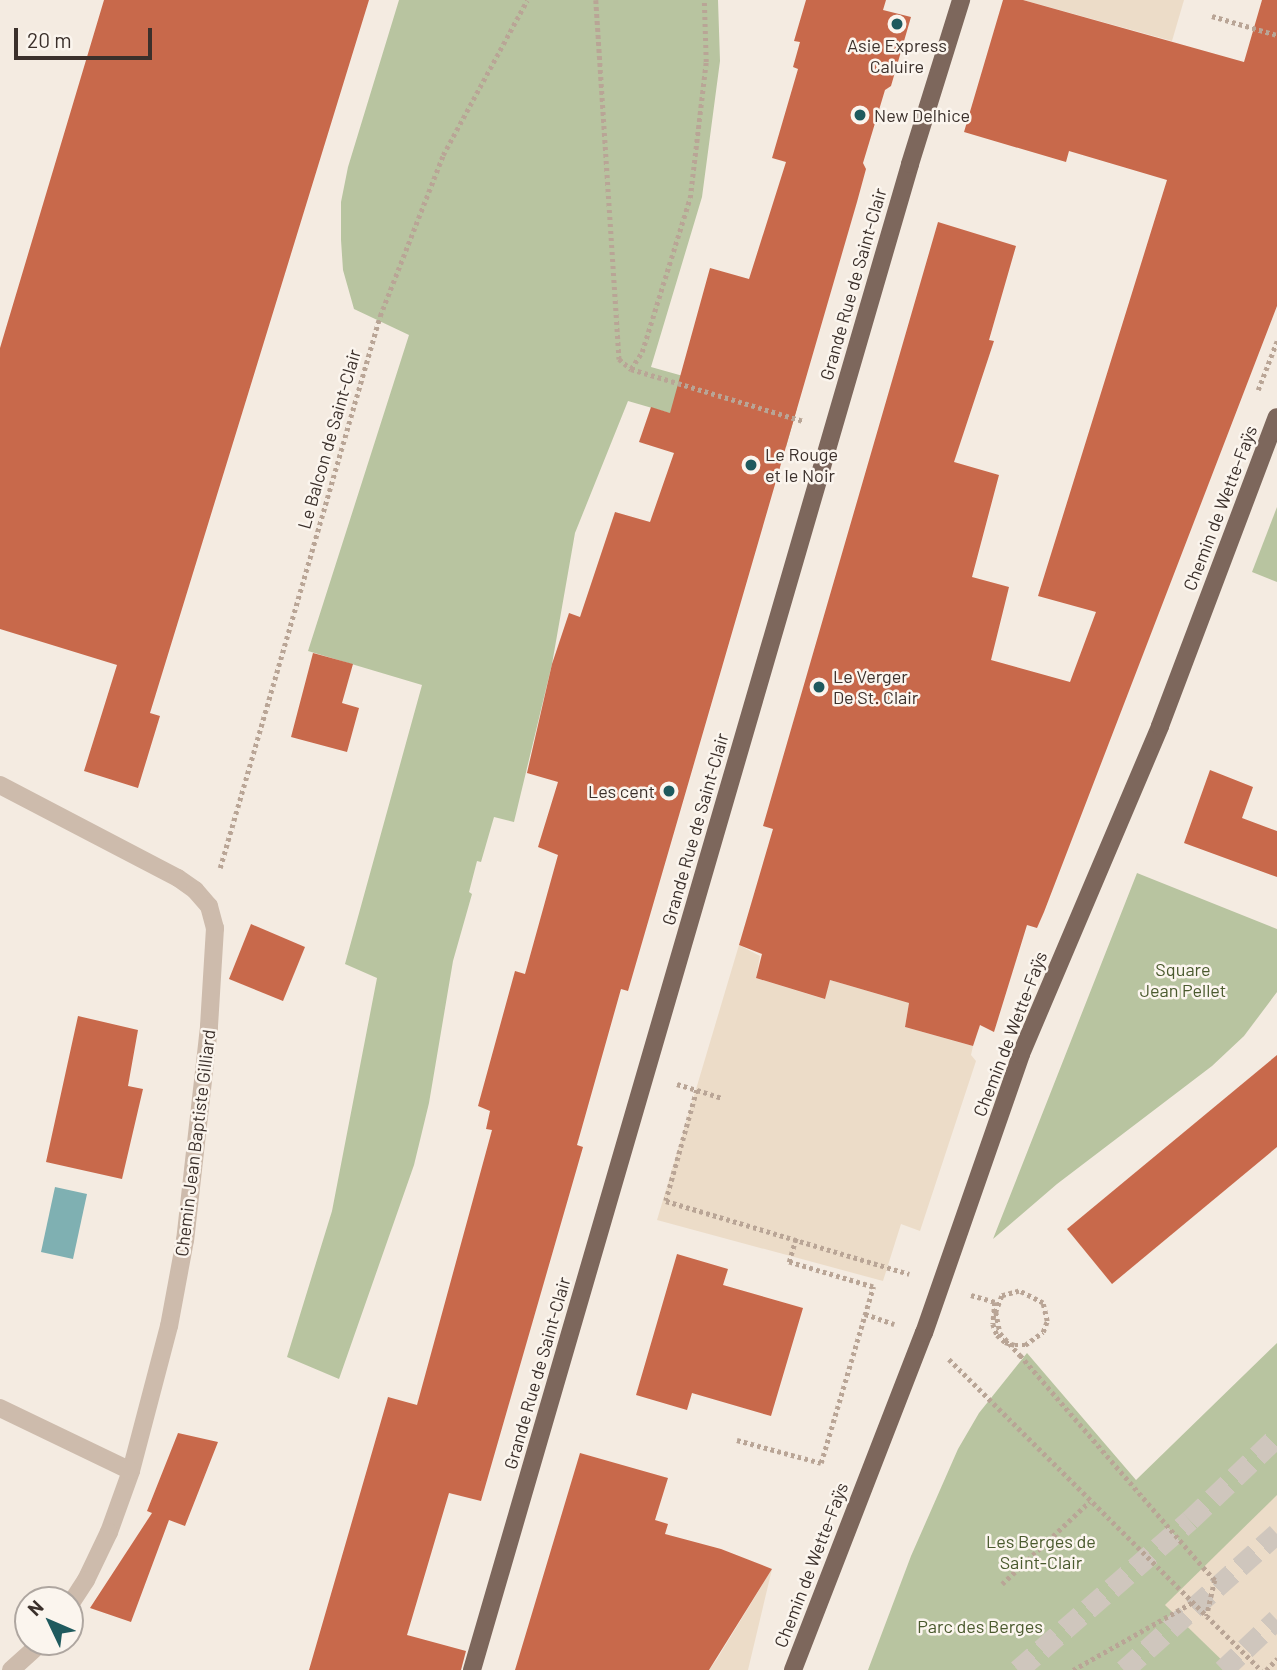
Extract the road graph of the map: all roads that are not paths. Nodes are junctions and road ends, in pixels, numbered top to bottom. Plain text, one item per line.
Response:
1 (961, 0) edge
2 (1277, 417) edge
3 (0, 785) edge
4 (0, 1408) edge
5 (131, 1471) junction
6 (82, 1586) edge
7 (26, 1656) edge
8 (11, 1670) edge
9 (472, 1670) edge
10 (793, 1670) edge

1 - 9 main road, Grande Rue de Saint-Clair
2 - 10 main road, Chemin de Wette-Faÿs
3 - 5 street, Chemin Jean Baptiste Gilliard
4 - 5 street
5 - 6 street, Chemin Jean Baptiste Gilliard
7 - 8 street

